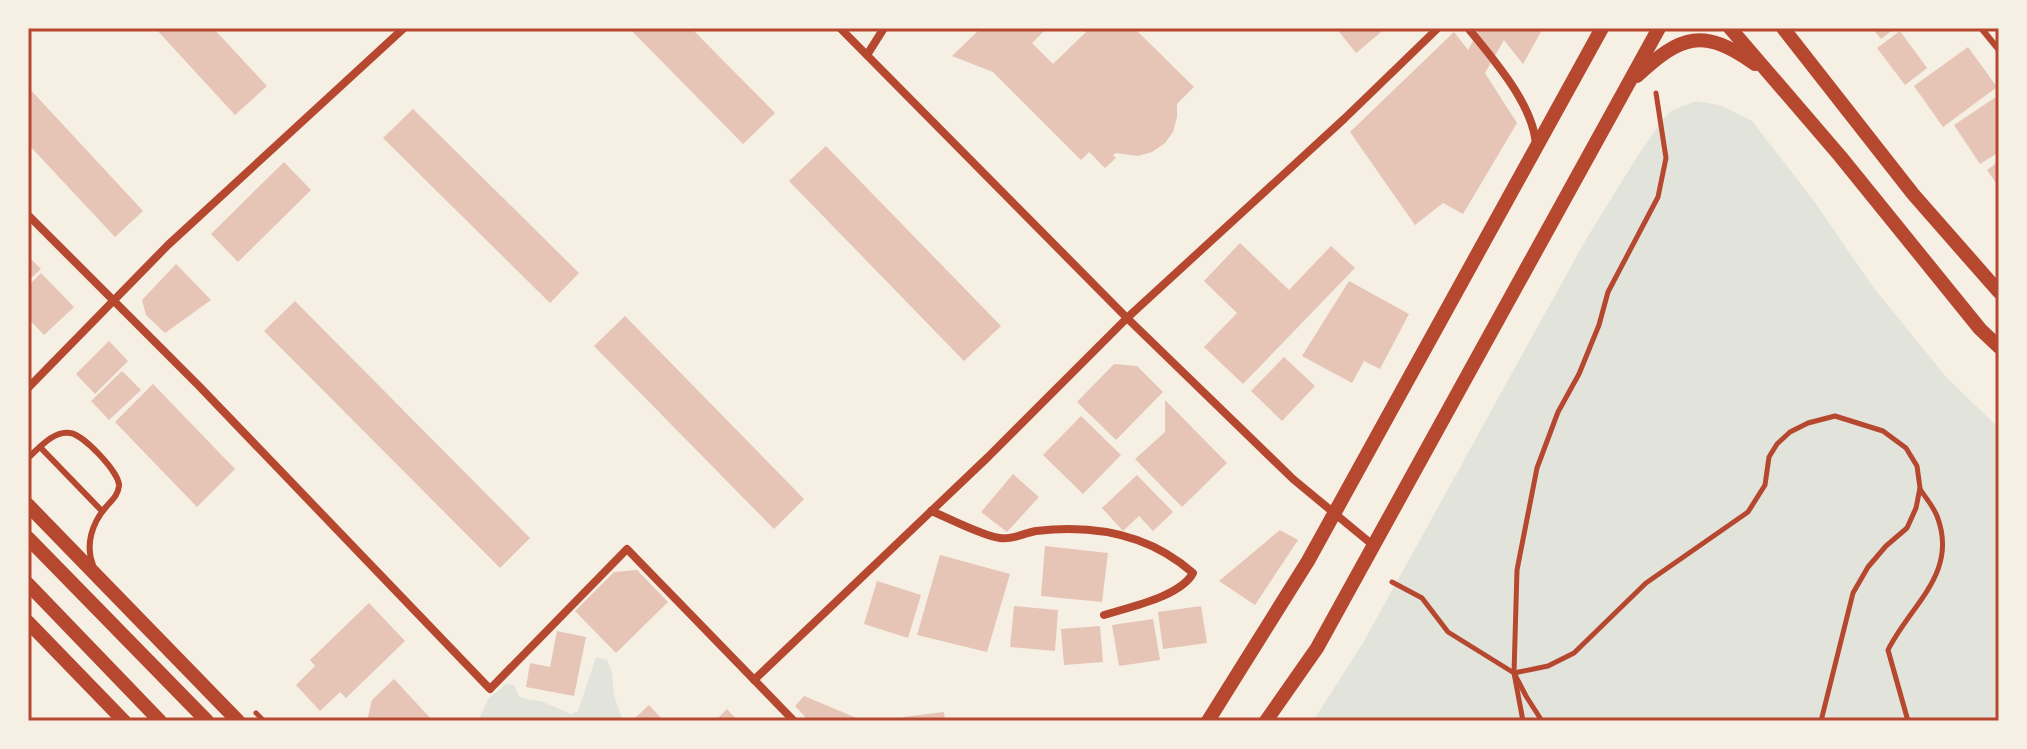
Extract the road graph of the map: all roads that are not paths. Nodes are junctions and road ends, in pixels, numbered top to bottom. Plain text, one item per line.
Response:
1 (404, 28) edge
2 (840, 28) edge
3 (884, 28) edge
4 (1438, 28) edge
5 (1468, 28) edge
6 (1602, 28) edge
7 (1659, 28) edge
8 (1730, 28) edge
9 (1783, 28) edge
10 (1981, 28) edge
11 (1999, 50) edge
12 (867, 55) junction
13 (1625, 87) junction
14 (1785, 92) junction
15 (1535, 148) junction
16 (28, 215) edge
17 (1999, 292) edge
18 (114, 302) junction
19 (1127, 318) junction
20 (1999, 347) edge
21 (28, 388) edge
22 (40, 447) junction
23 (28, 458) edge
24 (28, 505) edge
25 (102, 511) junction
26 (931, 511) junction
27 (1333, 514) junction
28 (28, 538) edge
29 (1374, 546) junction
30 (97, 576) junction
31 (28, 584) edge
32 (1104, 615) dead end
33 (28, 622) edge
34 (754, 680) junction
35 (124, 721) edge
36 (160, 721) edge
37 (207, 721) edge
38 (238, 721) edge
39 (794, 721) edge
40 (1208, 721) edge
41 (1266, 721) edge

1 - 18 street
2 - 12 street
3 - 12 street
4 - 19 street
5 - 15 street
6 - 15 street
7 - 13 street
8 - 14 street
9 - 17 street
10 - 11 lane
12 - 19 street
13 - 14 street
13 - 29 street
14 - 20 street
15 - 27 street
16 - 18 street
18 - 21 street
18 - 34 street
19 - 26 street
19 - 27 street
22 - 23 lane
22 - 25 lane
22 - 25 lane
24 - 30 street
25 - 30 lane
26 - 32 street
26 - 34 street
27 - 29 street
27 - 40 street
28 - 37 street
29 - 41 street
30 - 38 street
31 - 36 street
33 - 35 street
34 - 39 street

